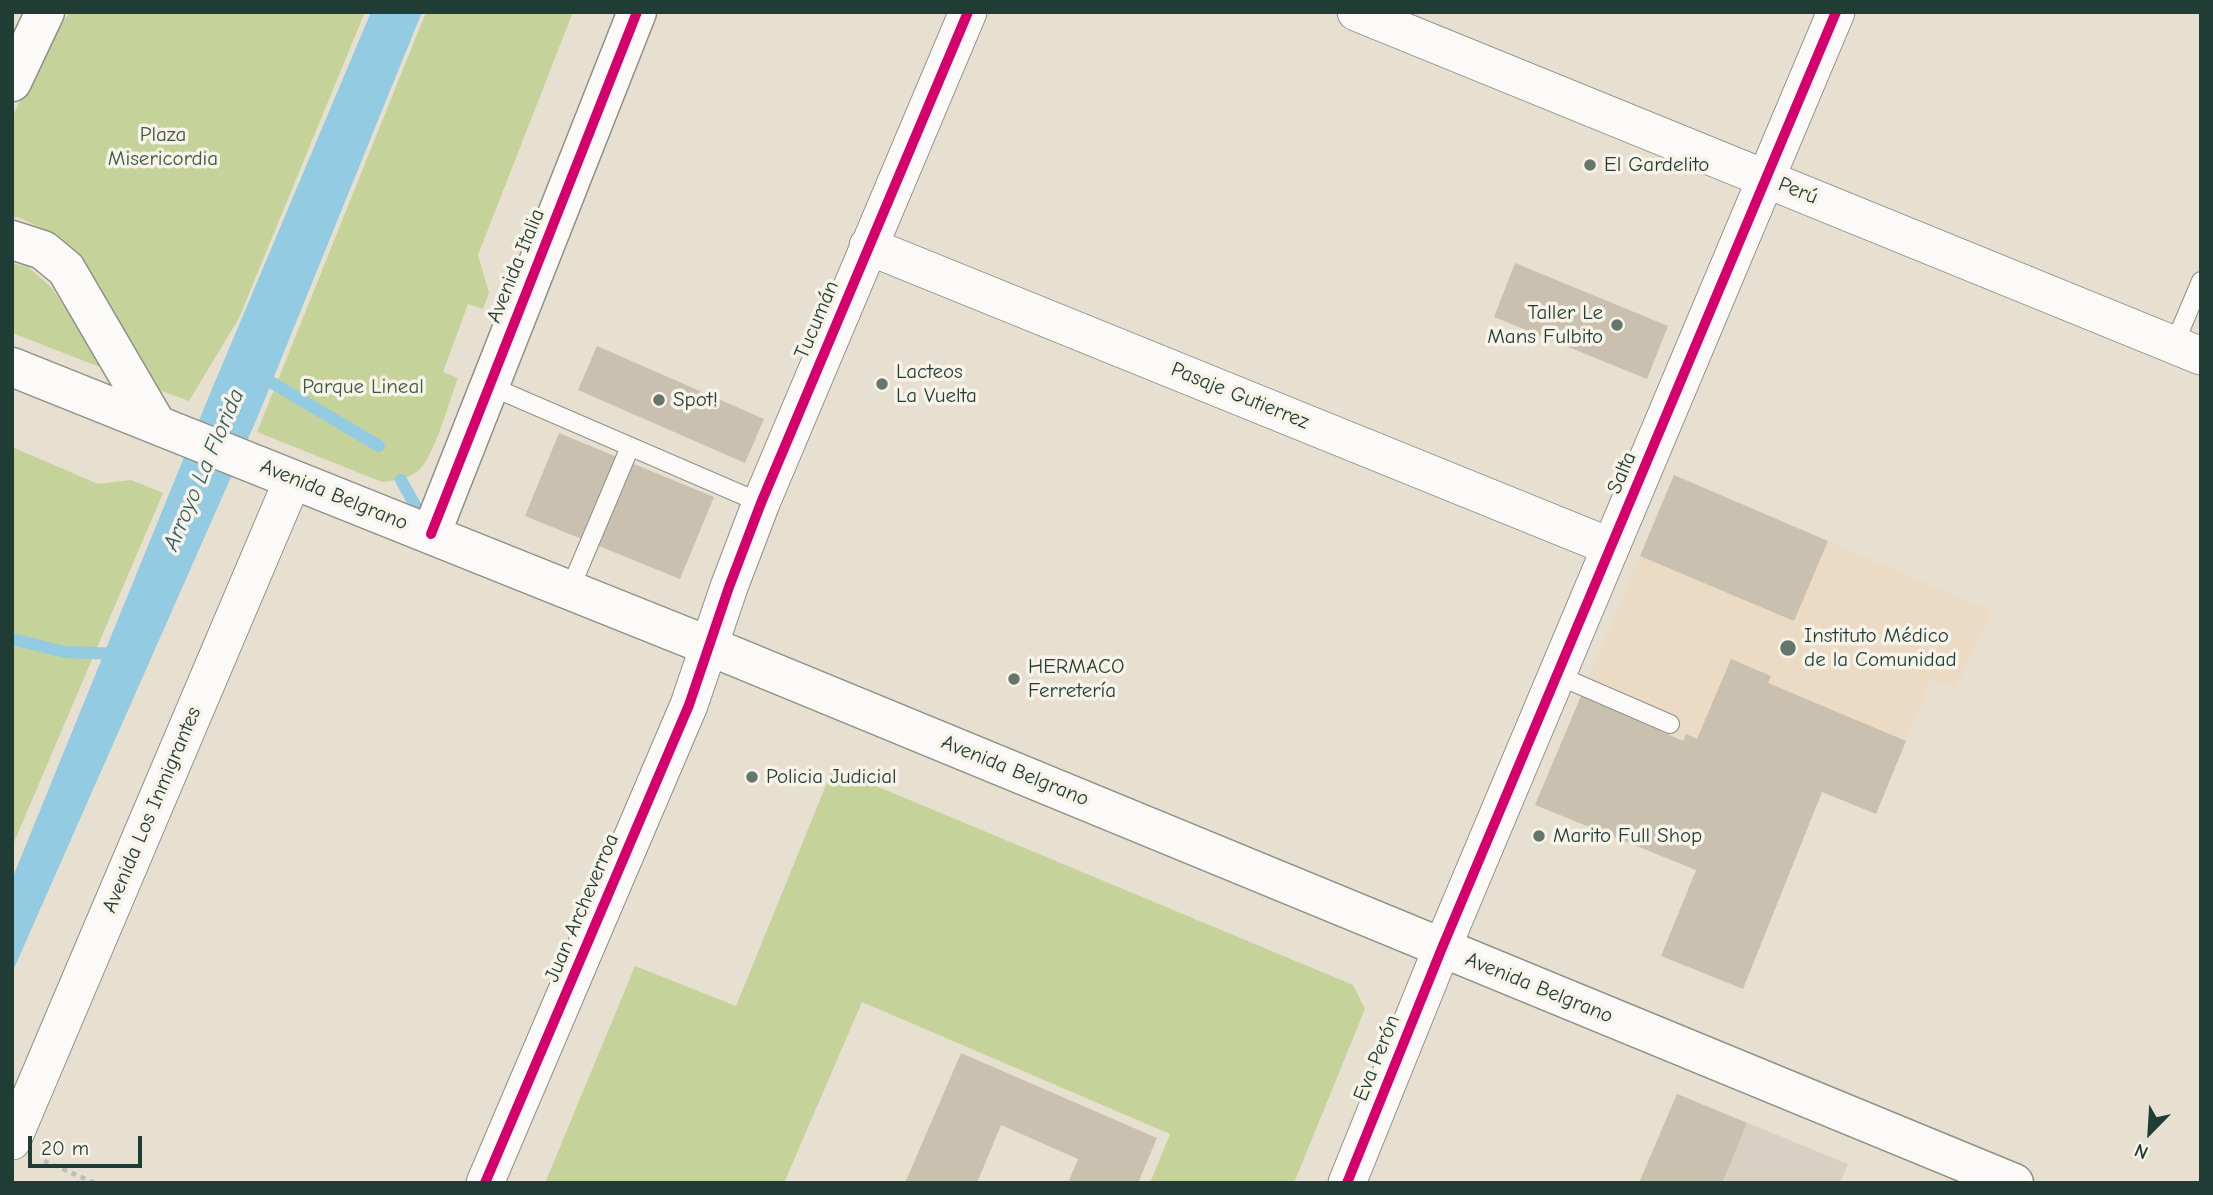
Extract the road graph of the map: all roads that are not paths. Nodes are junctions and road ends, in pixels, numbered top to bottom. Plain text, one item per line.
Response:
1 (37, 12) edge
2 (45, 12) edge
3 (637, 12) edge
4 (968, 12) edge
5 (1356, 12) edge
6 (1836, 12) edge
7 (12, 34) edge
8 (12, 82) edge
9 (1767, 178) junction
10 (12, 240) edge
11 (868, 246) junction
12 (2201, 281) edge
13 (2188, 350) edge
14 (12, 367) edge
15 (490, 386) junction
16 (157, 425) junction
17 (630, 447) junction
18 (277, 473) junction
19 (761, 503) junction
20 (431, 534) junction
21 (1611, 547) junction
22 (570, 589) junction
23 (709, 646) junction
24 (1557, 675) junction
25 (1671, 723) dead end
26 (1442, 948) junction
27 (24, 1149) edge
28 (485, 1183) edge
29 (1347, 1183) edge
30 (2014, 1183) edge

1 - 7 street
2 - 8 main road
3 - 15 main road, Avenida Italia
4 - 11 street, Tucumán
5 - 9 street, Perú
6 - 9 street, Salta
9 - 13 street, Perú
9 - 21 street, Salta
10 - 16 main road
11 - 19 street, Tucumán
11 - 21 street, Pasaje Gutierrez
12 - 13 lane
14 - 16 main road, Avenida Belgrano
15 - 17 lane
15 - 20 main road, Avenida Italia
16 - 18 main road, Avenida Belgrano
17 - 19 lane
17 - 22 lane
18 - 20 main road, Avenida Belgrano
18 - 27 street, Avenida Los Inmigrantes
19 - 23 street, Tucumán
20 - 22 main road, Avenida Belgrano
21 - 24 street, Salta
22 - 23 main road, Avenida Belgrano
23 - 26 main road, Avenida Belgrano
23 - 28 street, Juan Archeverroa
24 - 25 lane
24 - 26 street, Salta
26 - 29 street, Eva Perón
26 - 30 main road, Avenida Belgrano

